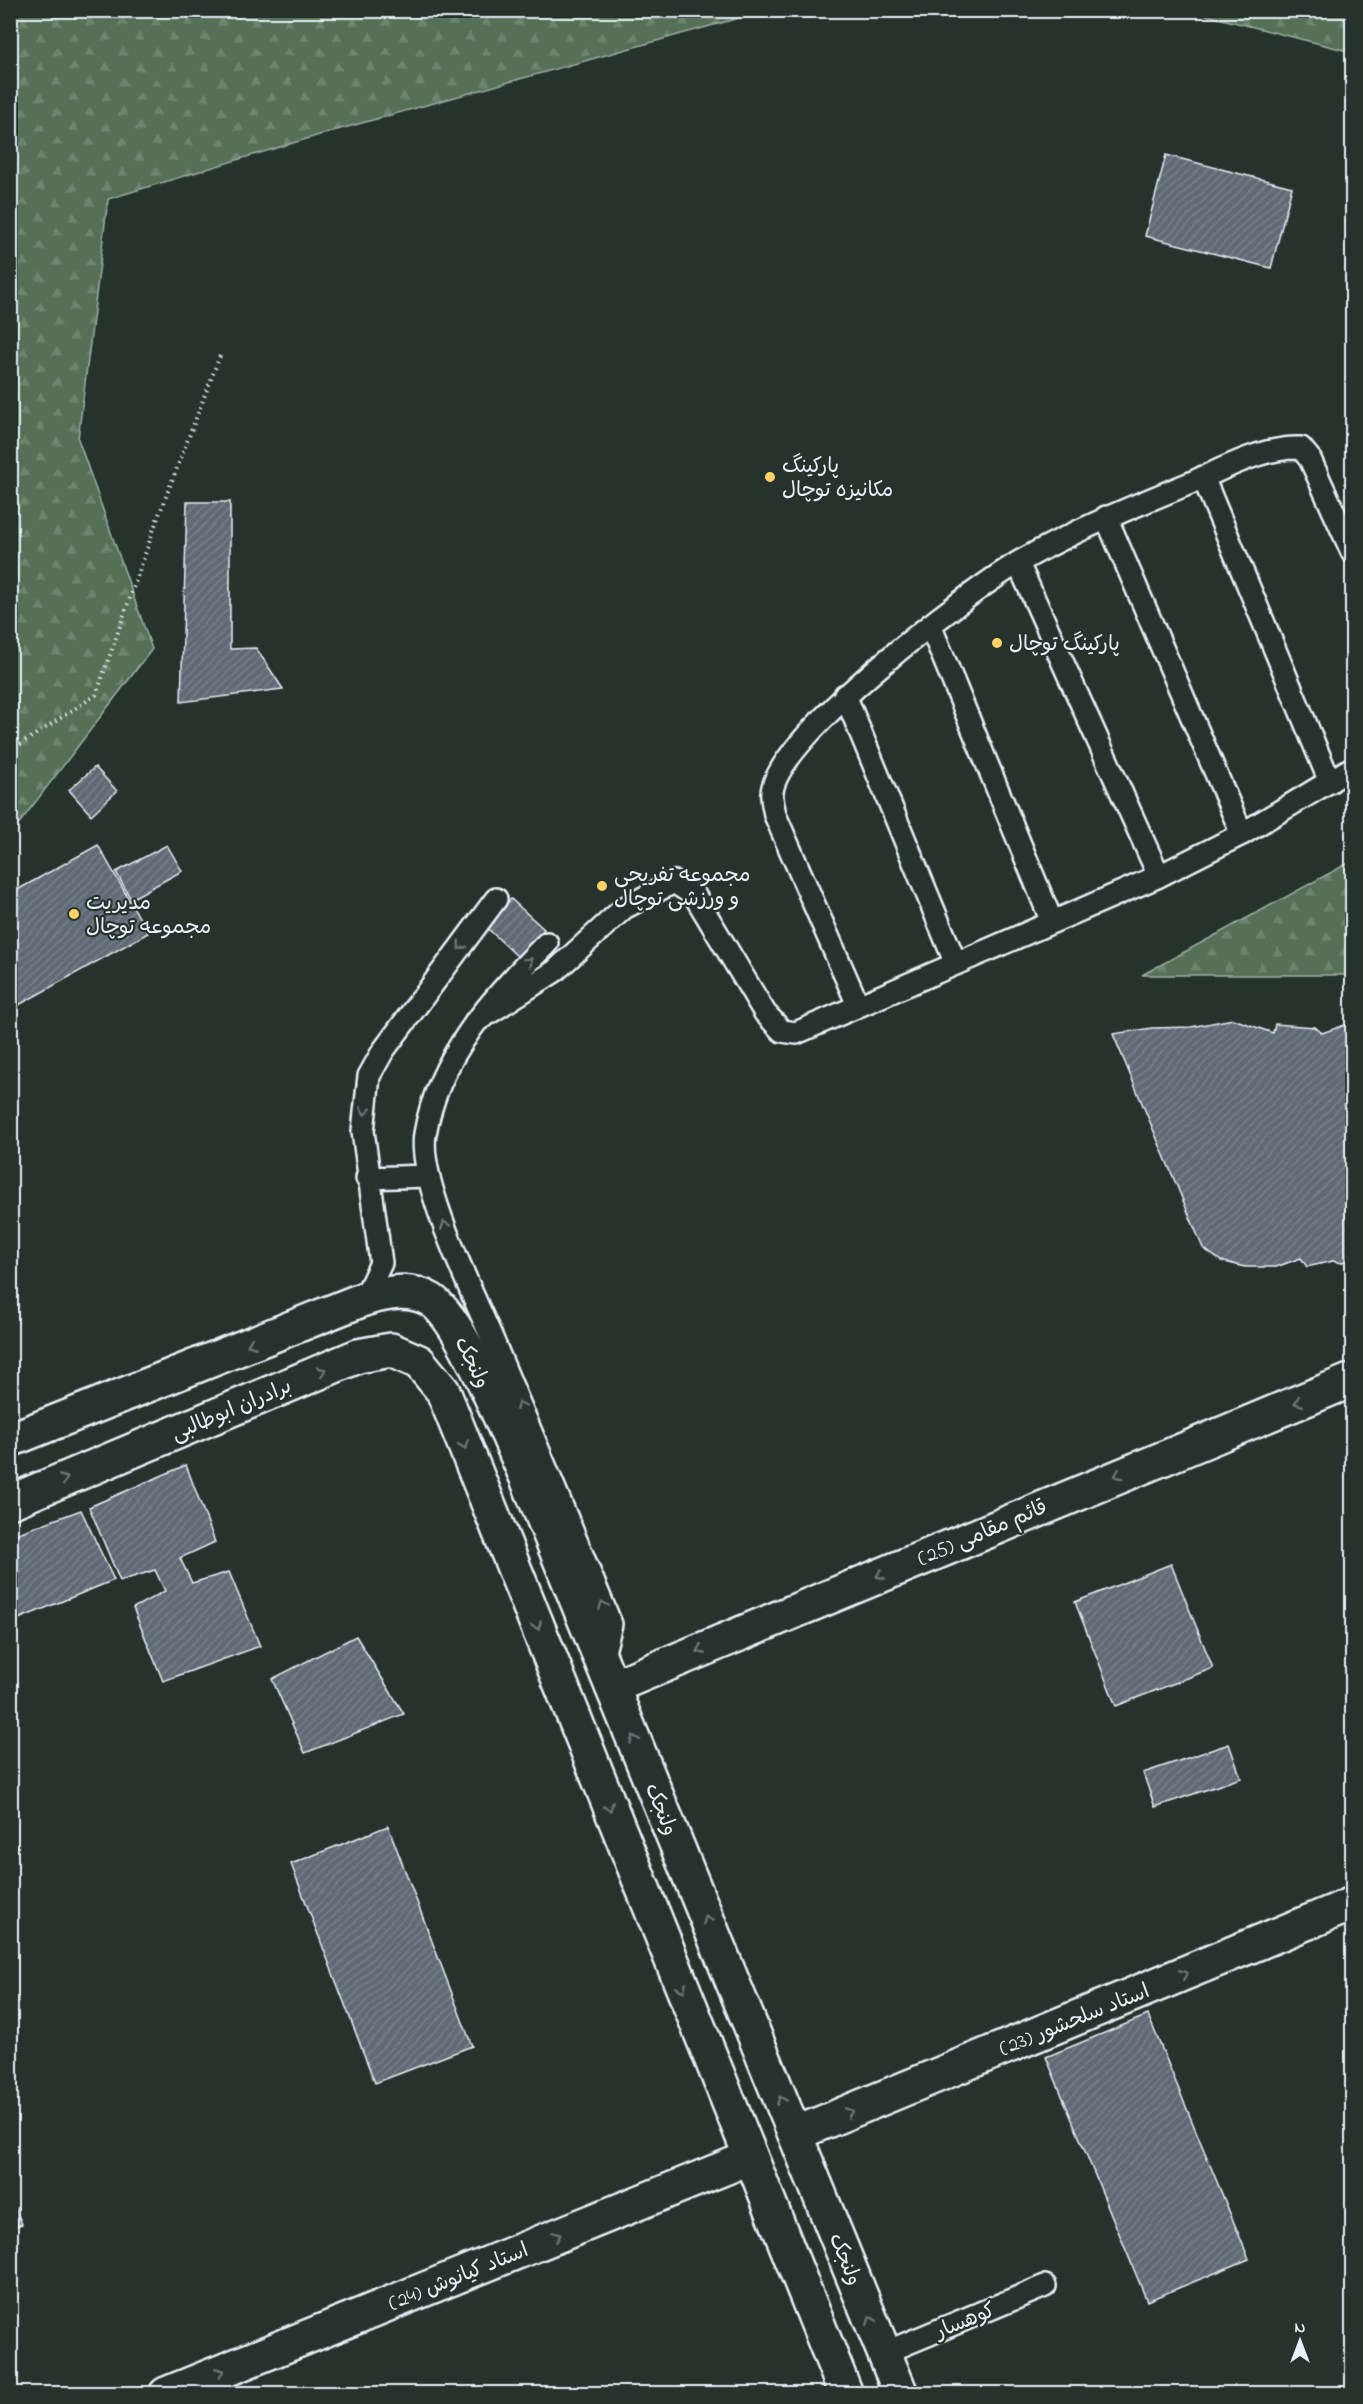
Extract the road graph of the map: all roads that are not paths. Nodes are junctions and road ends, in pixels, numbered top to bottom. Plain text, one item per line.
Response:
1 (1203, 477) junction
2 (1106, 518) junction
3 (1353, 552) edge
4 (1018, 563) junction
5 (930, 625) junction
6 (845, 695) junction
7 (1353, 768) edge
8 (1330, 782) junction
9 (1242, 834) junction
10 (1159, 876) junction
11 (496, 899) dead end
12 (1052, 922) junction
13 (547, 943) dead end
14 (956, 964) junction
15 (858, 1005) junction
16 (475, 1022) junction
17 (427, 1176) junction
18 (368, 1178) junction
19 (364, 1299) junction
20 (1353, 1380) edge
21 (442, 1391) joint
22 (10, 1440) edge
23 (10, 1502) edge
24 (607, 1673) junction
25 (1353, 1904) edge
26 (795, 2134) junction
27 (749, 2158) junction
28 (1045, 2286) dead end
29 (884, 2353) junction
30 (166, 2394) edge
31 (846, 2394) edge
32 (901, 2394) edge

1 - 2 lane
1 - 3 lane
1 - 8 lane
2 - 4 lane
2 - 9 lane
4 - 5 lane
4 - 10 lane
5 - 6 lane
5 - 12 lane
6 - 14 lane
6 - 15 lane
7 - 8 lane
8 - 9 lane
9 - 10 lane
10 - 12 lane
11 -> 18 lane
12 - 14 lane
16 -> 13 lane
14 - 15 lane
15 - 16 lane
16 - 17 lane
17 - 18 lane
24 -> 17 lane
18 - 19 lane
19 -> 22 main road
19 - 24 main road, ولنجک
20 -> 24 main road, قائم مقامی (25)
23 -> 21 main road, برادران ابوطالبی
21 -> 27 main road, ولنجک
26 -> 24 main road, ولنجک
26 -> 25 main road, استاد سلحشور (23)
29 -> 26 main road, ولنجک
30 -> 27 main road, استاد کیانوش (24)
27 - 31 main road, ولنجک
28 - 29 lane, کوهسار
29 - 32 main road, ولنجک

